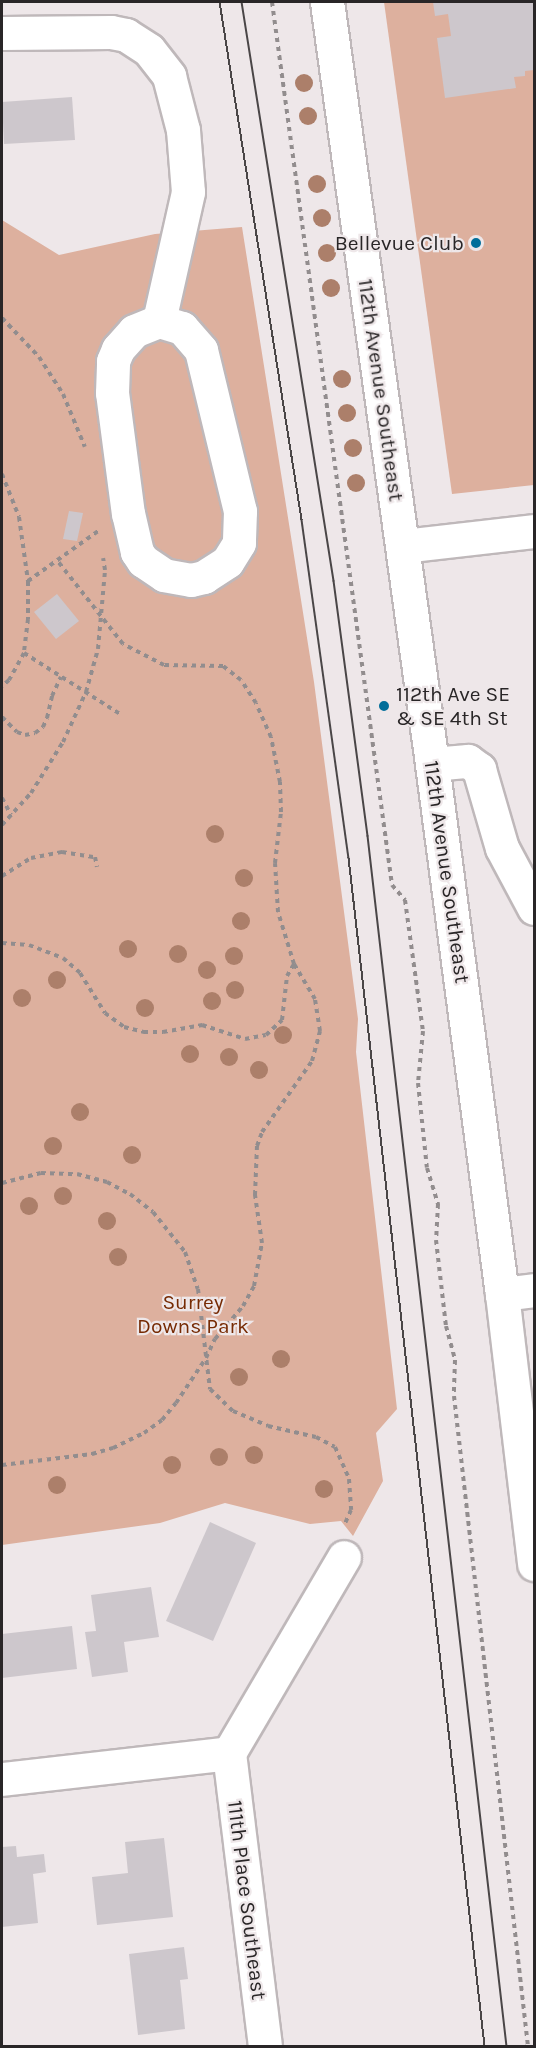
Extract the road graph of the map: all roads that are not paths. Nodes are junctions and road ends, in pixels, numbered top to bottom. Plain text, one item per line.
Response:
1 (327, 2) edge
2 (2, 33) edge
3 (159, 321) junction
4 (534, 531) edge
5 (403, 546) junction
6 (432, 764) junction
7 (534, 908) edge
8 (534, 1290) edge
9 (502, 1294) junction
10 (344, 1557) road end
11 (534, 1564) edge
12 (229, 1753) junction
13 (2, 1779) edge
14 (265, 2046) edge

1 - 5 main road, 112th Avenue Southeast
2 - 3 main road
3 - 3 main road
4 - 5 main road
5 - 6 main road, 112th Avenue Southeast
6 - 7 main road
6 - 9 main road, 112th Avenue Southeast
8 - 9 main road
9 - 11 main road, 112th Avenue Southeast
10 - 12 main road
12 - 13 main road
12 - 14 main road, 111th Place Southeast

